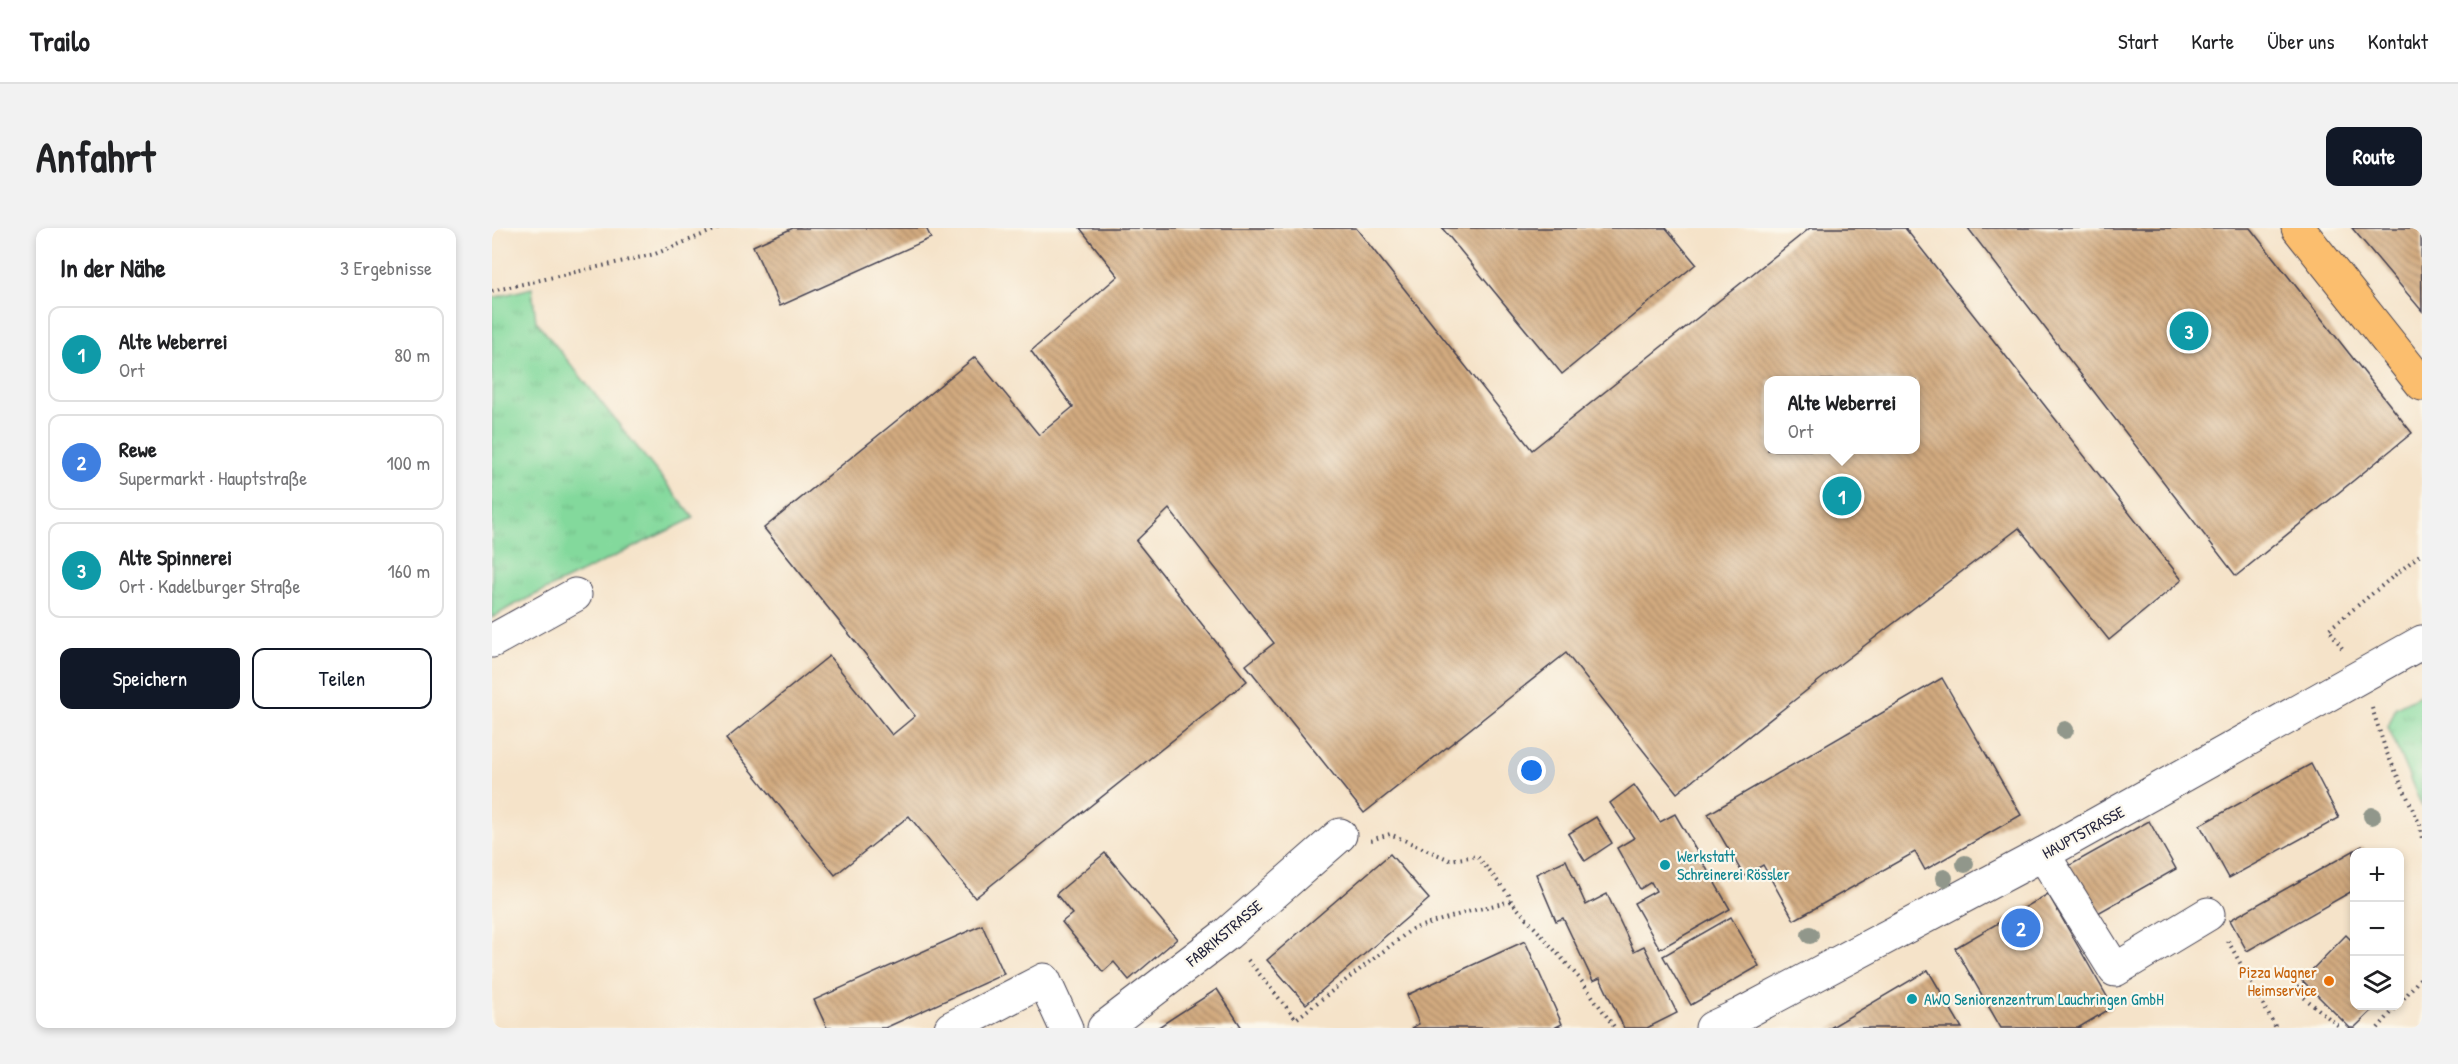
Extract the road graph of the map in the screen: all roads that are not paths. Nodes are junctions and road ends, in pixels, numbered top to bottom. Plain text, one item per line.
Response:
1 (2298, 228) edge
2 (2422, 384) edge
3 (575, 595) dead end
4 (492, 641) edge
5 (2422, 642) edge
6 (1340, 835) road end
7 (2043, 854) junction
8 (2208, 914) road end
9 (1733, 1024) edge
10 (951, 1028) edge
11 (1066, 1028) edge
12 (1104, 1028) edge

1 - 2 main road
3 - 4 street
5 - 7 street, HAUPTSTRASSE
6 - 12 street, FABRIKSTRASSE
7 - 8 street
7 - 9 street, HAUPTSTRASSE
10 - 11 street

